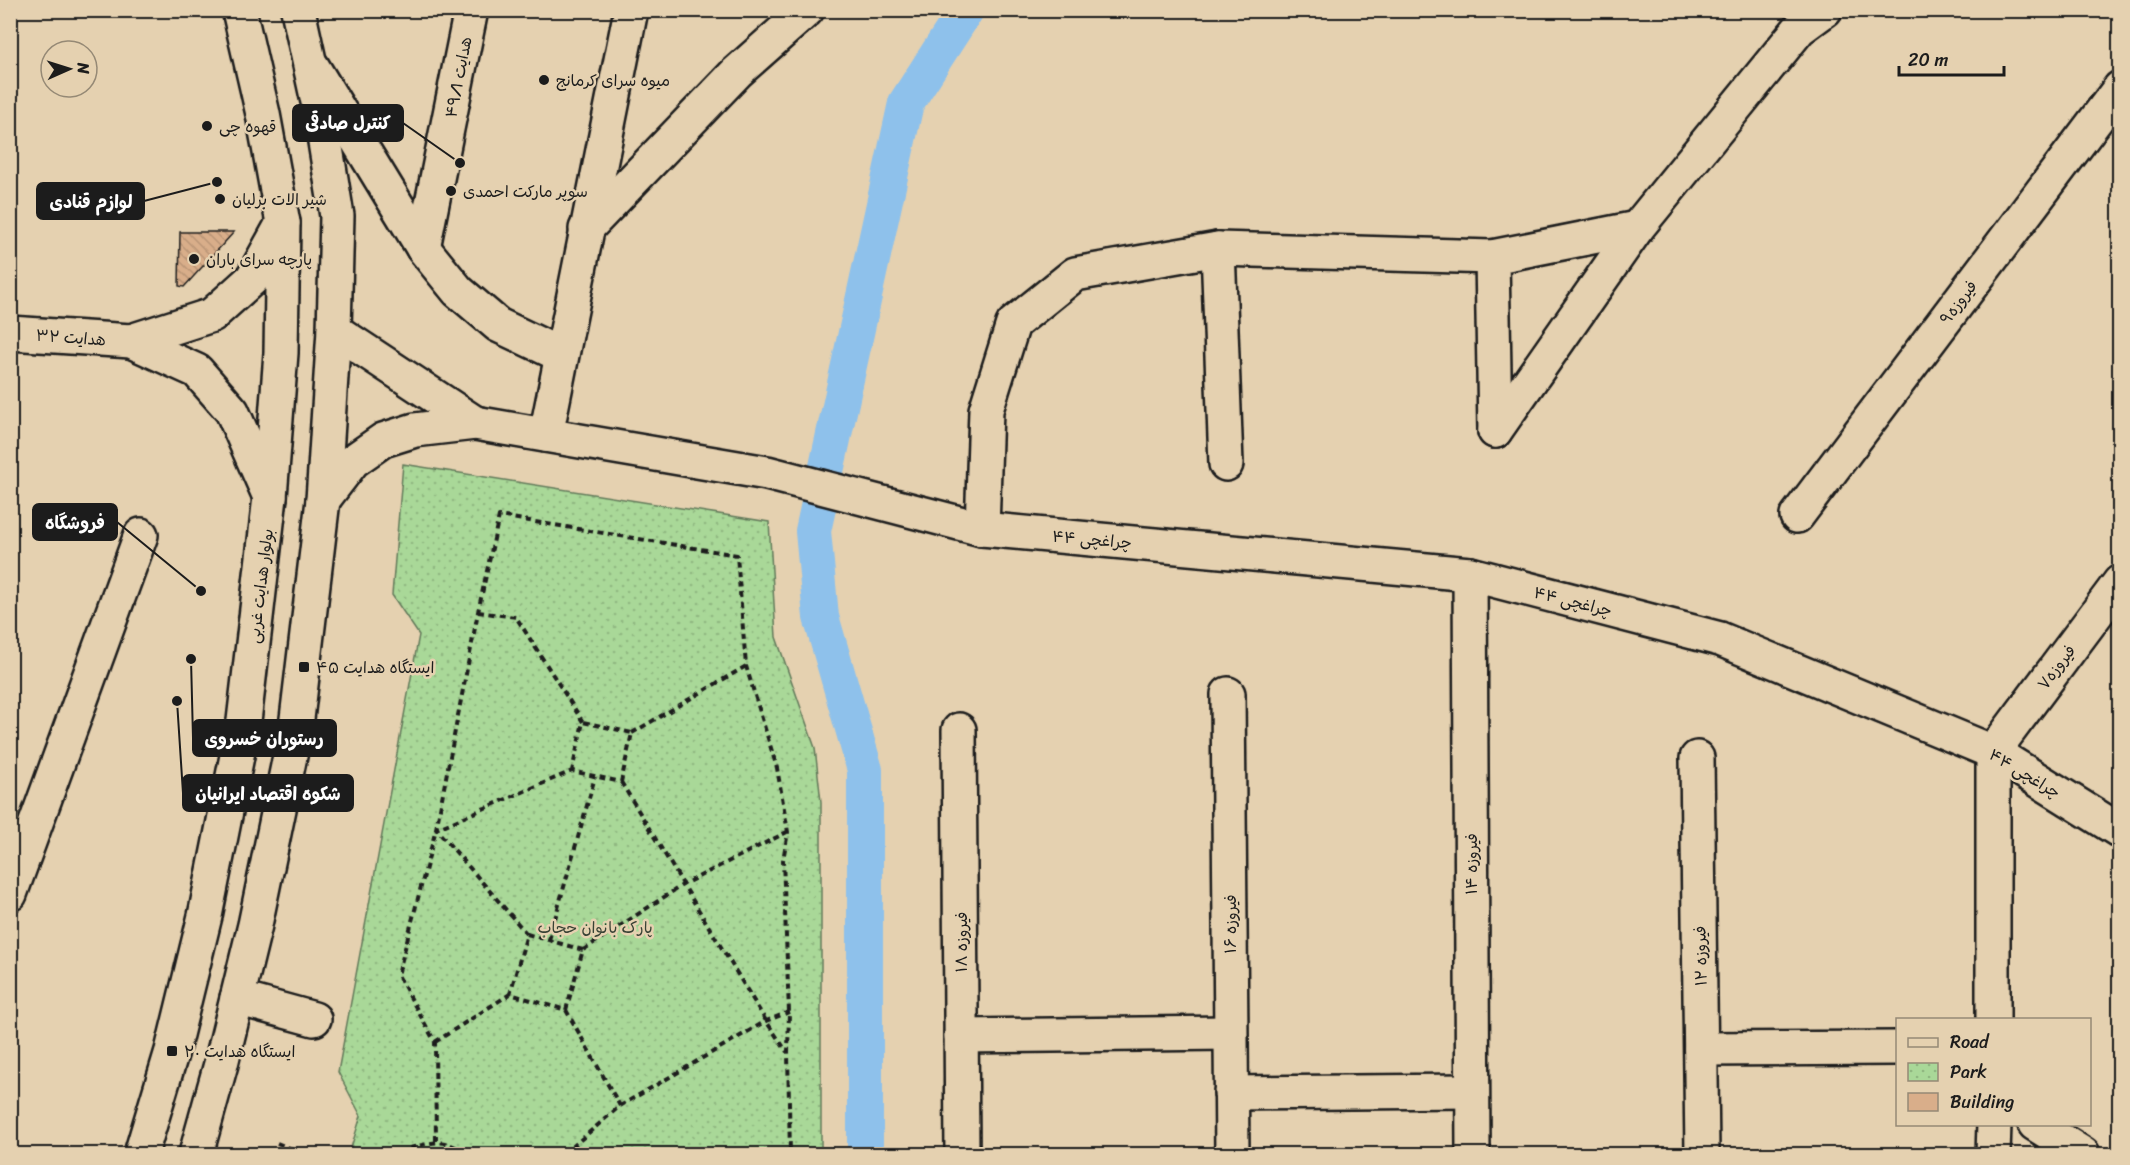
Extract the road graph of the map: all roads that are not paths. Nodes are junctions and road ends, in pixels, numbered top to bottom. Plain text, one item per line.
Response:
1 (239, 10) edge
2 (298, 10) edge
3 (471, 10) edge
4 (631, 10) edge
5 (807, 10) edge
6 (1825, 10) edge
7 (310, 63) junction
8 (2120, 88) edge
9 (283, 223) junction
10 (1637, 228) junction
11 (586, 229) junction
12 (423, 248) junction
13 (1218, 249) junction
14 (1492, 257) junction
15 (334, 330) junction
16 (10, 333) edge
17 (131, 341) junction
18 (561, 355) junction
19 (475, 423) junction
20 (546, 435) junction
21 (1226, 464) dead end
22 (270, 497) junction
23 (323, 500) junction
24 (1797, 516) dead end
25 (982, 529) junction
26 (141, 535) dead end
27 (1470, 574) junction
28 (2120, 582) edge
29 (1228, 694) dead end
30 (959, 730) dead end
31 (1993, 752) junction
32 (1697, 758) dead end
33 (2120, 831) edge
34 (10, 894) edge
35 (237, 998) junction
36 (1993, 1018) edge
37 (314, 1020) dead end
38 (1230, 1033) junction
39 (962, 1035) junction
40 (1896, 1048) edge
41 (1701, 1049) junction
42 (1472, 1091) junction
43 (1231, 1093) junction
44 (1994, 1126) edge
45 (2037, 1126) edge
46 (141, 1155) edge
47 (196, 1155) edge
48 (962, 1155) edge
49 (1232, 1155) edge
50 (1473, 1155) edge
51 (1702, 1155) edge
52 (1994, 1155) edge
53 (2083, 1155) edge

1 - 9 street, بولوار هدایت غربی
2 - 7 street
3 - 12 street, هدایت ۴۹/۱
4 - 11 street
5 - 11 street
6 - 10 street
7 - 12 street
7 - 15 street
8 - 24 street, فیروزه۹
9 - 17 street
9 - 22 street, بولوار هدایت غربی
10 - 14 street
10 - 14 street
11 - 18 street
12 - 18 street
13 - 14 street
13 - 21 street
13 - 25 street
15 - 19 street
15 - 23 street
16 - 17 street, هدایت ۳۲
17 - 22 street
18 - 20 street
19 - 20 street, چراغچی ۴۴
19 - 23 street
20 - 25 street, چراغچی ۴۴
22 - 46 street, بولوار هدایت غربی
23 - 35 street
25 - 27 street, چراغچی ۴۴
26 - 34 street
27 - 31 street, چراغچی ۴۴
27 - 42 street, فیروزه ۱۴
28 - 31 street, فیروزه۷
29 - 38 street, فیروزه ۱۶
30 - 39 street, فیروزه ۱۸
31 - 33 street, چراغچی ۴۴
31 - 36 street
32 - 41 street, فیروزه ۱۲
35 - 37 street
35 - 47 street
38 - 39 street
38 - 43 street, فیروزه ۱۶
39 - 48 street, فیروزه ۱۸
40 - 41 street
41 - 51 street, فیروزه ۱۲
42 - 43 street
42 - 50 street, فیروزه ۱۴
43 - 49 street, فیروزه ۱۶
44 - 52 street
45 - 53 street

